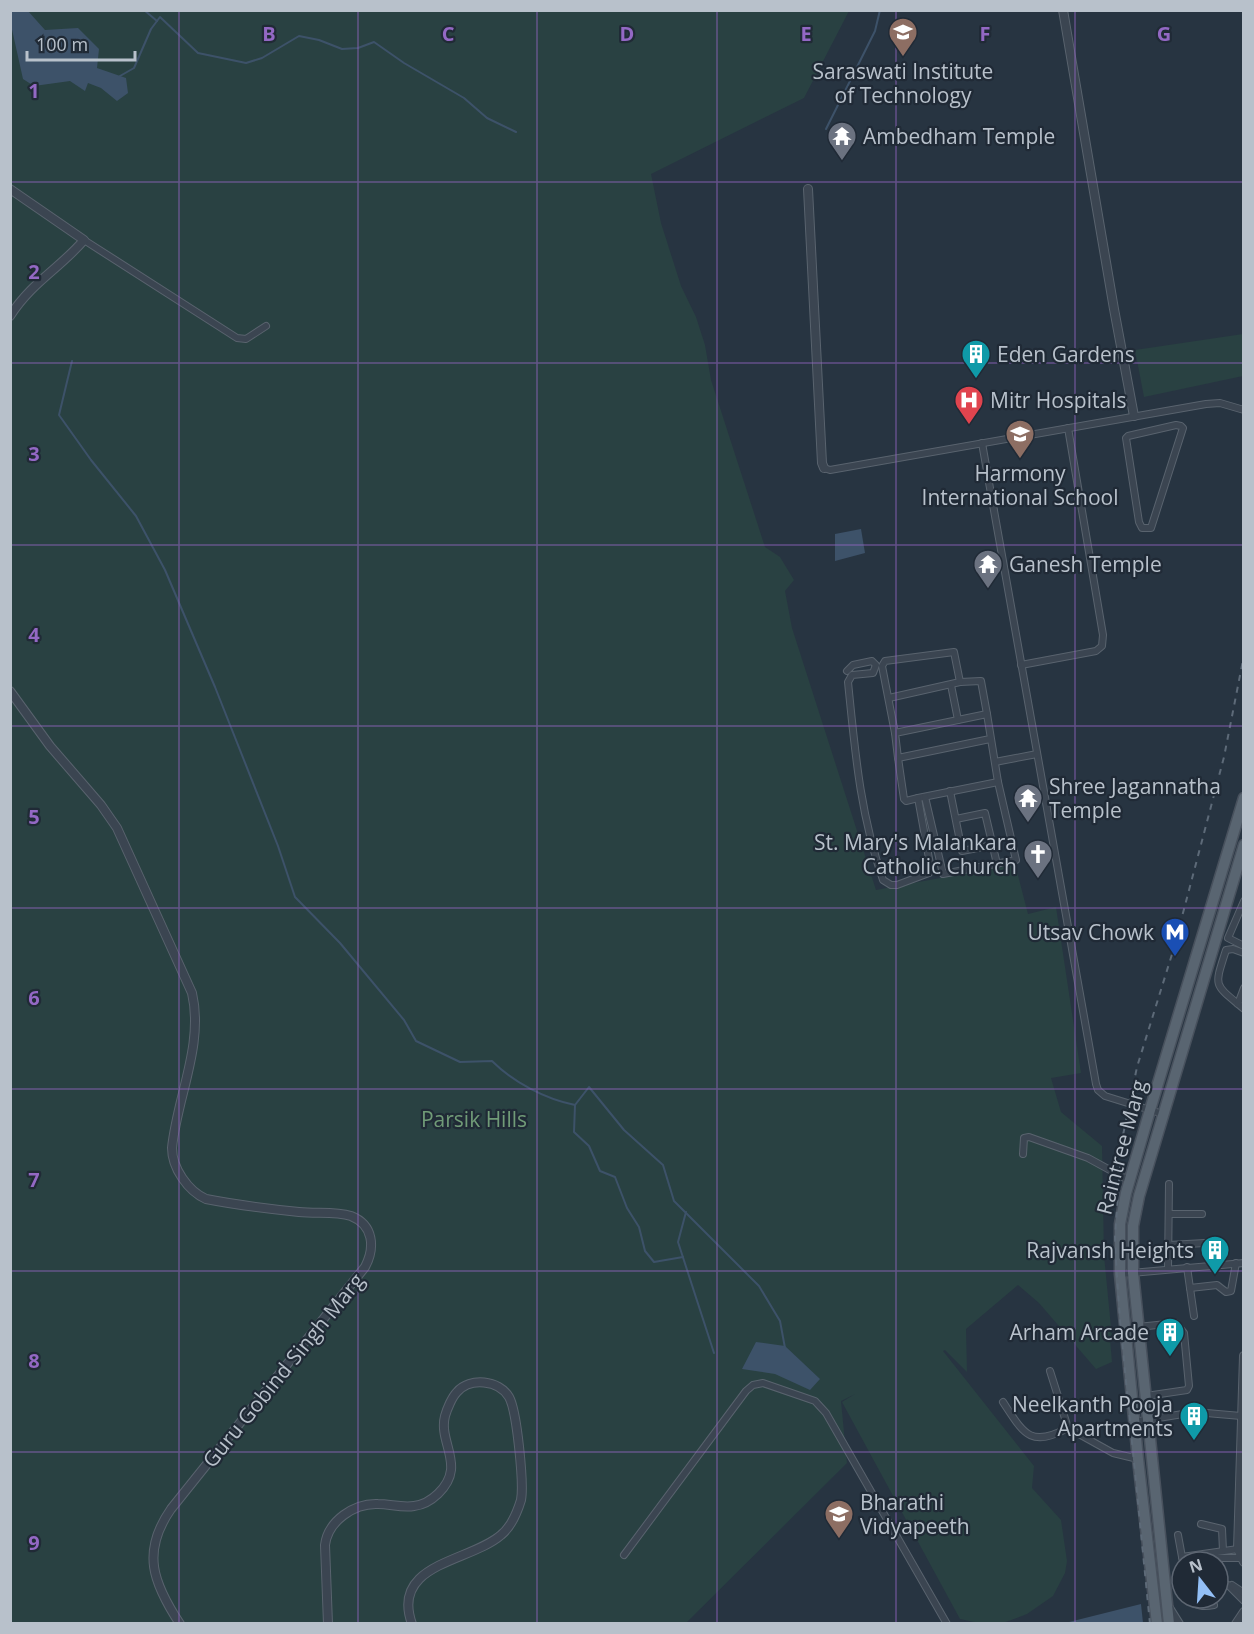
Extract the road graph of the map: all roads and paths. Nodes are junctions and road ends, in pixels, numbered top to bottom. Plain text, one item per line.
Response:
1 (1063, 10) edge
2 (10, 189) edge
3 (808, 189) dead end
4 (84, 240) junction
5 (10, 316) edge
6 (266, 327) dead end
7 (1244, 410) edge
8 (1134, 416) junction
9 (1068, 428) junction
10 (982, 443) junction
11 (824, 468) joint
12 (1135, 490) joint
13 (1021, 665) junction
14 (848, 671) dead end
15 (960, 681) junction
16 (951, 685) junction
17 (10, 692) edge
18 (889, 698) junction
19 (987, 714) junction
20 (958, 720) junction
21 (895, 733) junction
22 (990, 739) junction
23 (1037, 754) junction
24 (898, 758) junction
25 (994, 762) junction
26 (998, 782) junction
27 (950, 791) junction
28 (922, 798) junction
29 (1244, 798) edge
30 (956, 819) junction
31 (993, 845) junction
32 (1244, 845) edge
33 (997, 864) junction
34 (1244, 901) edge
35 (1244, 946) edge
36 (1244, 953) edge
37 (1244, 988) edge
38 (1241, 1006) edge
39 (1150, 1110) junction
40 (1163, 1114) junction
41 (1023, 1154) dead end
42 (1130, 1180) junction
43 (1169, 1184) dead end
44 (1169, 1214) junction
45 (1202, 1214) dead end
46 (1204, 1244) dead end
47 (1168, 1245) junction
48 (1236, 1263) junction
49 (1244, 1263) edge
50 (1187, 1267) junction
51 (1168, 1269) junction
52 (1132, 1272) junction
53 (1120, 1274) junction
54 (1190, 1288) junction
55 (1194, 1316) dead end
56 (1138, 1327) junction
57 (1244, 1356) edge
58 (1050, 1371) dead end
59 (1243, 1373) edge
60 (1146, 1396) junction
61 (1003, 1402) dead end
62 (1241, 1416) junction
63 (1148, 1420) junction
64 (1134, 1422) junction
65 (1068, 1428) junction
66 (1243, 1433) edge
67 (1138, 1459) junction
68 (1241, 1521) edge
69 (1202, 1524) dead end
70 (1178, 1535) dead end
71 (1238, 1549) junction
72 (1180, 1550) edge
73 (1223, 1550) edge
74 (1230, 1550) edge
75 (624, 1555) dead end
76 (1242, 1560) edge
77 (1230, 1583) edge
78 (1230, 1587) edge
79 (1244, 1593) edge
80 (1244, 1601) edge
81 (1167, 1605) junction
82 (1244, 1612) edge
83 (180, 1623) edge
84 (328, 1623) edge
85 (412, 1623) edge
86 (946, 1623) edge
87 (1157, 1623) edge
88 (1169, 1623) edge
89 (1179, 1623) edge
90 (1236, 1623) edge

1 - 8 street
2 - 4 street
3 - 11 street
4 - 5 street
4 - 6 street
7 - 8 street
8 - 9 street
9 - 10 street
9 - 13 street
10 - 11 street
10 - 13 street
12 - 12 street
13 - 23 street
14 - 28 street
15 - 16 street
15 - 18 street
15 - 19 street
16 - 18 street
16 - 20 street
17 - 83 street, Guru Gobind Singh Marg
18 - 21 street
19 - 20 street
19 - 22 street
20 - 21 street
21 - 24 street
22 - 24 street
22 - 25 street
23 - 25 street
23 - 39 street
24 - 28 street
25 - 26 street
26 - 27 street
26 - 33 street
27 - 28 street
27 - 30 street
28 - 33 street
29 - 39 main road, Raintree Marg
30 - 31 street
30 - 31 street
31 - 33 street
32 - 40 main road, Raintree Marg
34 - 35 street
36 - 38 street
37 - 38 street
39 - 40 street
39 - 42 main road, Raintree Marg
40 - 52 main road, Raintree Marg
41 - 42 street
42 - 53 main road, Raintree Marg
43 - 44 street
44 - 45 street
44 - 47 street
46 - 47 street
47 - 51 street
48 - 49 street
48 - 50 street
48 - 54 street
50 - 51 street
50 - 54 street
51 - 52 street
52 - 53 street
52 - 56 main road, Raintree Marg
53 - 64 main road, Raintree Marg
54 - 55 street
56 - 60 main road, Raintree Marg
56 - 60 street
57 - 59 street
58 - 65 street
59 - 62 street
60 - 63 main road, Raintree Marg
61 - 65 street
62 - 63 street
62 - 66 street
63 - 64 street
63 - 81 main road, Raintree Marg
64 - 67 main road, Raintree Marg
65 - 67 street
66 - 68 street
67 - 87 main road, Raintree Marg
68 - 71 street
69 - 73 street
70 - 72 street
71 - 74 street
71 - 76 street
75 - 86 street
77 - 79 street
78 - 80 street
81 - 88 main road, Raintree Marg
81 - 89 street
82 - 90 street
84 - 85 street

